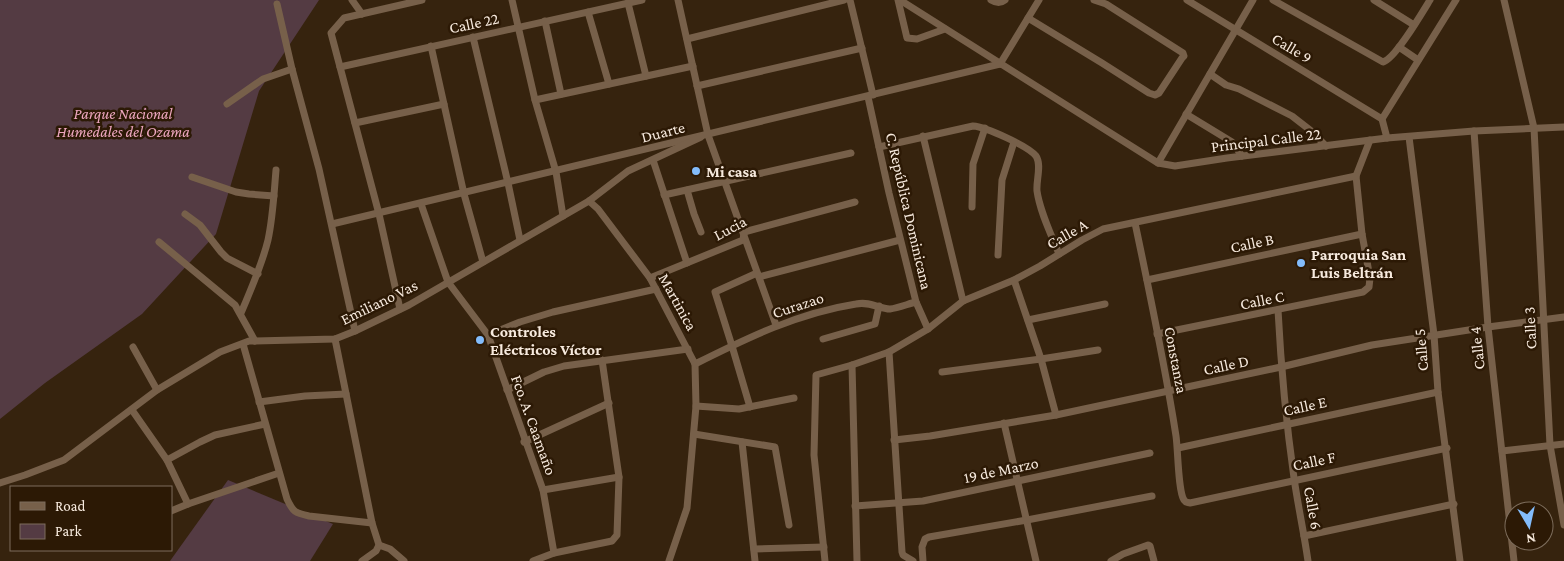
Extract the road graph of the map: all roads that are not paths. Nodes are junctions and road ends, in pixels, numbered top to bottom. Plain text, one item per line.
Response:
1 (352, 0) edge
2 (421, 0) edge
3 (512, 0) edge
4 (642, 0) edge
5 (678, 0) edge
6 (844, 0) edge
7 (850, 0) edge
8 (899, 0) edge
9 (991, 0) edge
10 (1005, 0) edge
11 (1039, 0) edge
12 (1094, 0) edge
13 (1188, 0) edge
14 (1253, 0) edge
15 (1273, 0) edge
16 (1374, 0) edge
17 (1430, 0) edge
18 (1456, 0) edge
19 (1504, 0) edge
20 (628, 3) junction
21 (277, 4) dead end
22 (588, 12) junction
23 (362, 14) junction
24 (1028, 18) junction
25 (545, 22) junction
26 (1414, 25) junction
27 (518, 27) junction
28 (945, 29) junction
29 (1235, 30) junction
30 (473, 37) junction
31 (687, 39) junction
32 (431, 46) junction
33 (1399, 47) junction
34 (862, 48) junction
35 (1418, 60) junction
36 (1000, 64) junction
37 (340, 66) junction
38 (692, 66) junction
39 (292, 69) junction
40 (1210, 74) junction
41 (646, 76) junction
42 (609, 84) junction
43 (697, 86) junction
44 (561, 94) junction
45 (871, 96) junction
46 (535, 100) junction
47 (227, 104) dead end
48 (444, 104) junction
49 (1186, 114) junction
50 (1382, 119) junction
51 (355, 122) junction
52 (1564, 127) edge
53 (985, 128) junction
54 (1534, 128) junction
55 (1474, 132) junction
56 (705, 136) junction
57 (923, 136) junction
58 (1409, 137) junction
59 (1387, 138) junction
60 (1370, 140) junction
61 (1014, 142) junction
62 (1326, 146) junction
63 (880, 147) junction
64 (851, 153) dead end
65 (1242, 156) junction
66 (653, 160) junction
67 (1158, 163) junction
68 (276, 170) dead end
69 (556, 172) junction
70 (192, 176) dead end
71 (1356, 176) junction
72 (725, 182) junction
73 (508, 183) junction
74 (687, 190) junction
75 (464, 194) junction
76 (664, 195) junction
77 (274, 196) junction
78 (589, 201) junction
79 (854, 202) dead end
80 (421, 204) junction
81 (972, 207) dead end
82 (185, 214) dead end
83 (380, 214) junction
84 (563, 216) junction
85 (1135, 223) junction
86 (332, 224) junction
87 (702, 232) dead end
88 (744, 232) junction
89 (1362, 234) junction
90 (520, 240) junction
91 (900, 240) junction
92 (159, 242) dead end
93 (998, 254) dead end
94 (1059, 254) junction
95 (483, 262) junction
96 (687, 263) junction
97 (258, 274) junction
98 (758, 275) junction
99 (650, 278) junction
100 (1014, 280) junction
101 (1147, 280) junction
102 (448, 282) junction
103 (656, 289) junction
104 (963, 301) junction
105 (916, 302) junction
106 (1105, 304) dead end
107 (879, 306) junction
108 (400, 309) junction
109 (1278, 310) junction
110 (241, 313) junction
111 (1564, 317) edge
112 (1543, 319) junction
113 (1028, 320) junction
114 (776, 326) junction
115 (1488, 326) junction
116 (928, 329) junction
117 (355, 330) junction
118 (1157, 334) junction
119 (488, 336) junction
120 (1434, 336) junction
121 (335, 339) junction
122 (823, 339) dead end
123 (255, 340) junction
124 (243, 344) junction
125 (732, 346) junction
126 (133, 347) dead end
127 (688, 349) junction
128 (1098, 350) dead end
129 (889, 352) junction
130 (1041, 359) junction
131 (602, 360) junction
132 (695, 364) junction
133 (852, 365) junction
134 (1281, 367) junction
135 (942, 372) dead end
136 (157, 390) junction
137 (507, 390) junction
138 (1169, 391) junction
139 (1438, 392) junction
140 (346, 394) junction
141 (794, 398) dead end
142 (259, 402) junction
143 (609, 403) junction
144 (696, 406) junction
145 (750, 407) junction
146 (132, 410) junction
147 (1056, 415) junction
148 (1004, 423) junction
149 (265, 424) junction
150 (1287, 424) junction
151 (694, 434) junction
152 (894, 440) junction
153 (524, 442) junction
154 (742, 442) junction
155 (1564, 444) edge
156 (1550, 445) junction
157 (1178, 448) junction
158 (1447, 448) junction
159 (1502, 452) junction
160 (1150, 453) dead end
161 (167, 460) junction
162 (280, 473) junction
163 (619, 477) junction
164 (1294, 479) junction
165 (1018, 480) junction
166 (0, 483) edge
167 (542, 490) junction
168 (1152, 496) dead end
169 (898, 502) junction
170 (1186, 502) joint
171 (188, 504) junction
172 (1454, 504) junction
173 (855, 506) junction
174 (172, 511) edge
175 (1028, 520) junction
176 (372, 523) junction
177 (789, 524) dead end
178 (1564, 525) edge
179 (1304, 536) junction
180 (379, 545) junction
181 (824, 547) junction
182 (754, 549) junction
183 (554, 553) junction
184 (362, 561) edge
185 (404, 561) edge
186 (533, 561) edge
187 (669, 561) edge
188 (755, 561) edge
189 (825, 561) edge
190 (857, 561) edge
191 (913, 561) edge
192 (923, 561) edge
193 (1036, 561) edge
194 (1111, 561) edge
195 (1154, 561) edge
196 (1308, 561) edge
197 (1460, 561) edge
198 (1514, 561) edge

1 - 23 street
2 - 23 street
3 - 27 street
4 - 20 street, Calle 22
5 - 31 street
6 - 31 street
7 - 34 street, C. República Dominicana
8 - 28 street, Principal Calle 22
8 - 28 street
9 - 10 street
11 - 24 street
12 - 24 street
13 - 29 street, Calle 9
14 - 29 street
15 - 33 street
16 - 26 street
17 - 26 street
18 - 35 street
19 - 54 street, Calle 3
20 - 22 street, Calle 22
20 - 41 street
21 - 39 street
22 - 25 street, Calle 22
22 - 42 street
23 - 37 street
24 - 36 street
25 - 27 street, Calle 22
25 - 44 street
26 - 33 street
27 - 30 street, Calle 22
27 - 46 street
28 - 36 street, Principal Calle 22
29 - 40 street
29 - 50 street, Calle 9
30 - 32 street, Calle 22
30 - 73 street
31 - 38 street
32 - 37 street, Calle 22
32 - 48 street
33 - 35 street
34 - 43 street
34 - 45 street, C. República Dominicana
35 - 50 street
36 - 45 street, Duarte
36 - 67 street, Principal Calle 22
37 - 51 street
38 - 41 street
38 - 43 street
39 - 47 street
39 - 86 street
40 - 49 street
40 - 62 street
41 - 42 street
42 - 44 street
43 - 56 street
44 - 46 street
45 - 56 street, Duarte
45 - 63 street, C. República Dominicana
46 - 69 street
48 - 51 street
48 - 75 street
49 - 65 street
49 - 67 street
50 - 59 street
51 - 83 street
52 - 54 street, Principal Calle 22
53 - 57 street
53 - 61 street
53 - 81 street
54 - 55 street, Principal Calle 22
54 - 112 street, Calle 3
55 - 58 street, Principal Calle 22
55 - 115 street, Calle 4
56 - 66 street, Emiliano Vas
56 - 69 street, Duarte
56 - 72 street
57 - 63 street
57 - 104 street
58 - 59 street, Principal Calle 22
58 - 120 street, Calle 5
59 - 60 street, Principal Calle 22
60 - 62 street, Principal Calle 22
60 - 71 street
61 - 93 street
61 - 94 street
62 - 65 street, Principal Calle 22
63 - 91 street, C. República Dominicana
64 - 72 street
65 - 67 street, Principal Calle 22
66 - 76 street
66 - 78 street, Emiliano Vas
68 - 77 street
69 - 73 street, Duarte
69 - 84 street
70 - 77 street
71 - 85 street, Calle A
71 - 89 street
72 - 74 street
72 - 88 street
73 - 75 street, Duarte
73 - 90 street
74 - 76 street
74 - 87 street
75 - 80 street, Duarte
75 - 95 street
76 - 96 street
77 - 97 street
78 - 84 street, Emiliano Vas
78 - 99 street, Martinica
79 - 88 street, Lucia
80 - 83 street, Duarte
80 - 102 street, Fco. A. Caamaño
82 - 97 street
83 - 86 street, Duarte
83 - 108 street
84 - 90 street, Emiliano Vas
85 - 94 street, Calle A
85 - 101 street, Constanza
86 - 117 street
88 - 96 street, Lucia
88 - 98 street
89 - 101 street, Calle B
89 - 109 street, Calle C
90 - 95 street, Emiliano Vas
91 - 98 street
91 - 105 street, C. República Dominicana
92 - 110 street
94 - 100 street, Calle A
95 - 102 street, Emiliano Vas
96 - 99 street, Lucia
97 - 110 street
98 - 114 street
98 - 125 street
99 - 103 street, Martinica
100 - 104 street, Calle A
100 - 113 street
101 - 118 street, Constanza
102 - 108 street, Emiliano Vas
102 - 119 street, Fco. A. Caamaño
103 - 119 street
103 - 127 street, Martinica
104 - 116 street, Calle A
105 - 107 street, Curazao
105 - 116 street, C. República Dominicana
106 - 113 street
107 - 114 street, Curazao
107 - 122 street
108 - 117 street, Emiliano Vas
109 - 118 street, Calle C
109 - 134 street, Calle 6
110 - 123 street
111 - 112 street, Calle D
112 - 115 street, Calle D
112 - 156 street, Calle 3
113 - 130 street
114 - 125 street, Curazao
115 - 120 street, Calle D
115 - 159 street, Calle 4
116 - 129 street, Calle A
117 - 121 street, Emiliano Vas
118 - 138 street, Constanza
119 - 137 street, Fco. A. Caamaño
120 - 134 street, Calle D
120 - 139 street, Calle 5
121 - 123 street, Emiliano Vas
121 - 140 street
123 - 124 street, Emiliano Vas
124 - 136 street, Emiliano Vas
124 - 142 street
125 - 132 street, Curazao
125 - 145 street
126 - 136 street
127 - 131 street
127 - 132 street, Martinica
128 - 130 street
129 - 133 street, Calle A
129 - 152 street
130 - 135 street
130 - 147 street
131 - 137 street
131 - 143 street
132 - 144 street, Martinica
133 - 173 street
133 - 181 street, Calle A
134 - 138 street, Calle D
134 - 150 street, Calle 6
136 - 146 street, Emiliano Vas
137 - 153 street, Fco. A. Caamaño
138 - 147 street, Calle D
138 - 157 street, Constanza
139 - 150 street, Calle E
139 - 158 street, Calle 5
140 - 142 street
140 - 176 street
141 - 145 street
142 - 149 street
143 - 153 street
143 - 163 street
144 - 145 street
144 - 151 street, Martinica
146 - 161 street
146 - 166 street, Emiliano Vas
147 - 148 street, Calle D
148 - 152 street, Calle D
148 - 165 street
149 - 161 street
149 - 162 street
150 - 157 street, Calle E
150 - 164 street, Calle 6
151 - 154 street
151 - 187 street, Martinica
152 - 169 street
153 - 167 street, Fco. A. Caamaño
154 - 177 street
154 - 182 street
155 - 156 street
156 - 159 street
156 - 178 street, Calle 3
157 - 170 street, Constanza
158 - 164 street, Calle F
158 - 172 street, Calle 5
159 - 198 street, Calle 4
160 - 165 street, 19 de Marzo
161 - 171 street
162 - 171 street
162 - 176 street
163 - 167 street
163 - 183 street
164 - 170 street, Calle F
164 - 179 street, Calle 6
165 - 169 street, 19 de Marzo
165 - 175 street
167 - 183 street, Fco. A. Caamaño
168 - 175 street
169 - 173 street, 19 de Marzo
169 - 191 street
171 - 174 street
172 - 179 street
172 - 197 street, Calle 5
173 - 190 street
175 - 192 street
175 - 193 street
176 - 180 street
179 - 196 street, Calle 6
180 - 184 street
180 - 185 street
181 - 182 street
181 - 189 street
182 - 188 street
183 - 186 street
194 - 195 street

